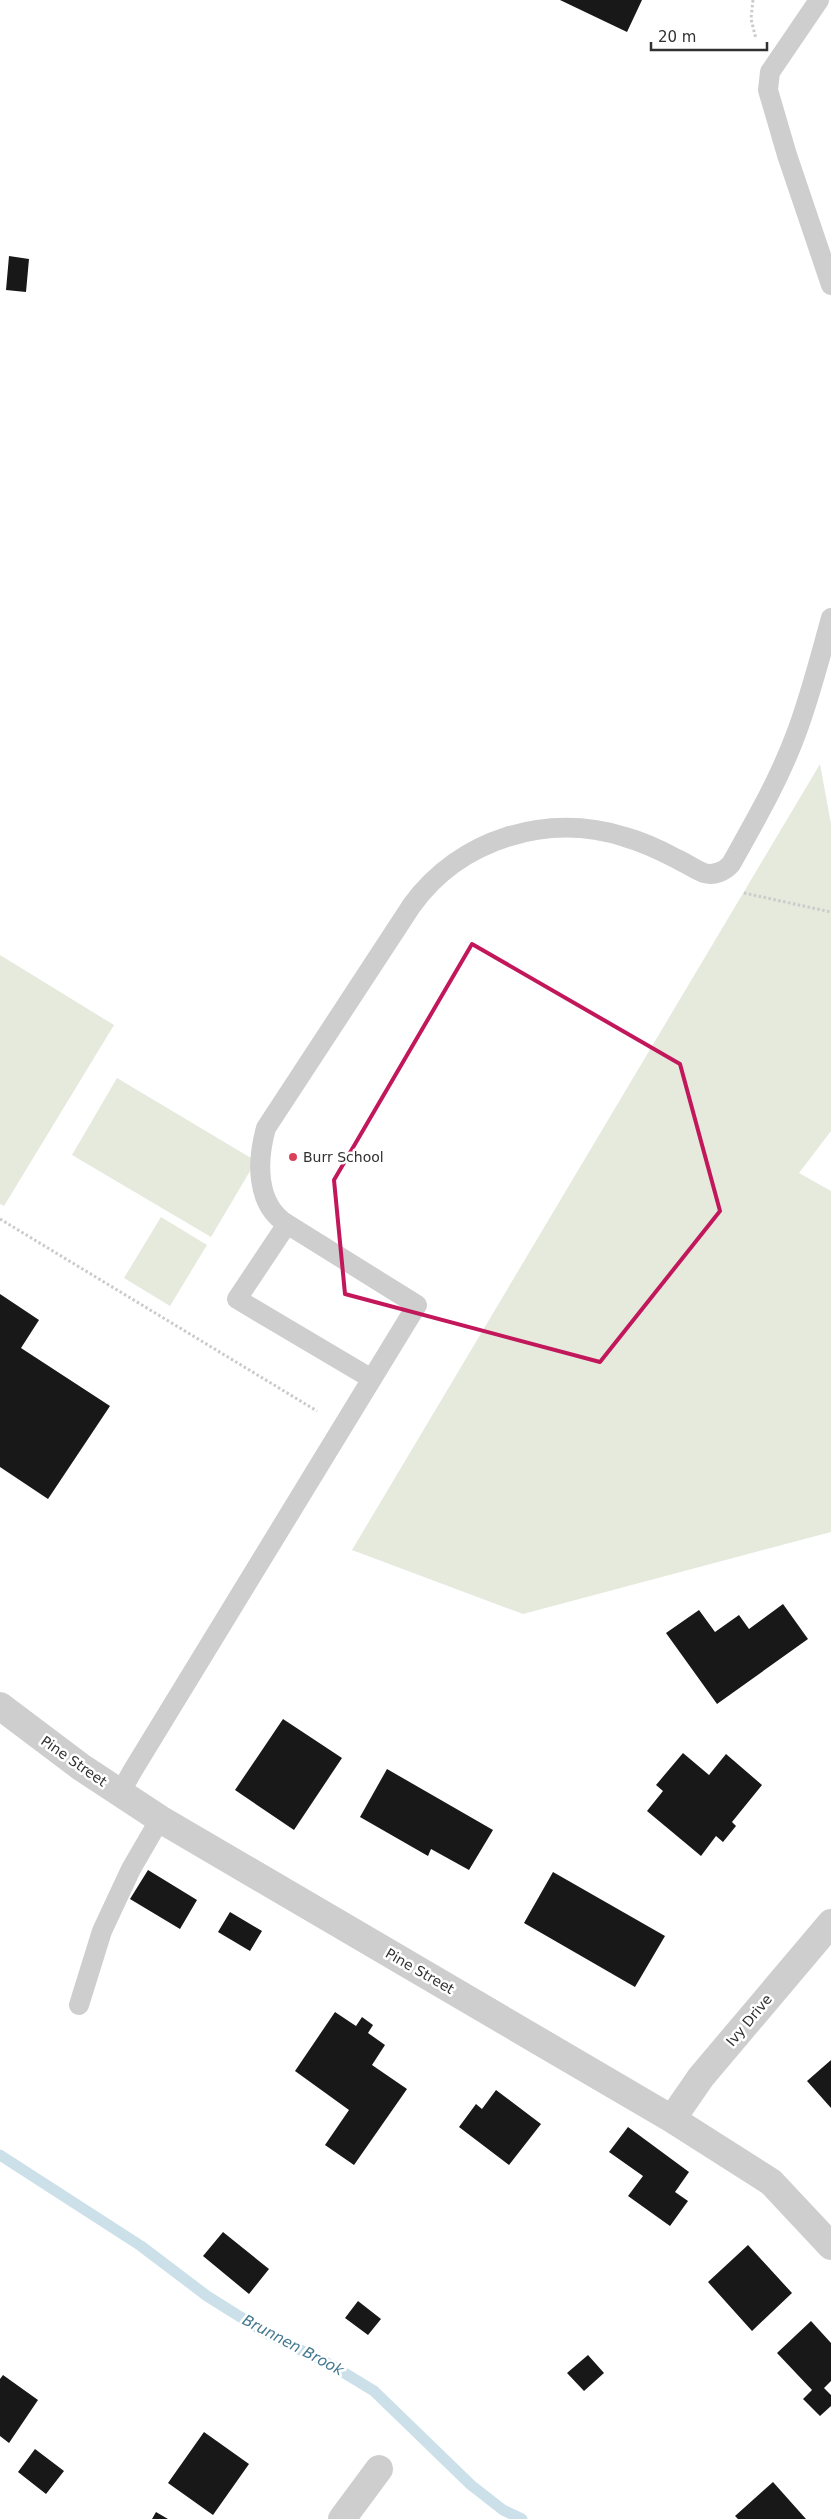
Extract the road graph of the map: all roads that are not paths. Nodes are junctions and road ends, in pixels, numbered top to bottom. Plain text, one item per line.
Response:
1 (819, 0) edge
2 (831, 285) edge
3 (831, 618) edge
4 (287, 1224) junction
5 (372, 1379) junction
6 (0, 1706) edge
7 (120, 1792) junction
8 (160, 1819) junction
9 (831, 1924) edge
10 (79, 2005) dead end
11 (672, 2119) junction
12 (831, 2246) edge
13 (379, 2469) dead end
14 (342, 2519) edge

1 - 2 lane
3 - 4 lane
4 - 5 lane
4 - 5 lane
5 - 7 lane
6 - 7 street, Pine Street
7 - 8 street, Pine Street
8 - 10 lane
8 - 11 street, Pine Street
9 - 11 street, Ivy Drive
11 - 12 street, Pine Street
13 - 14 street

